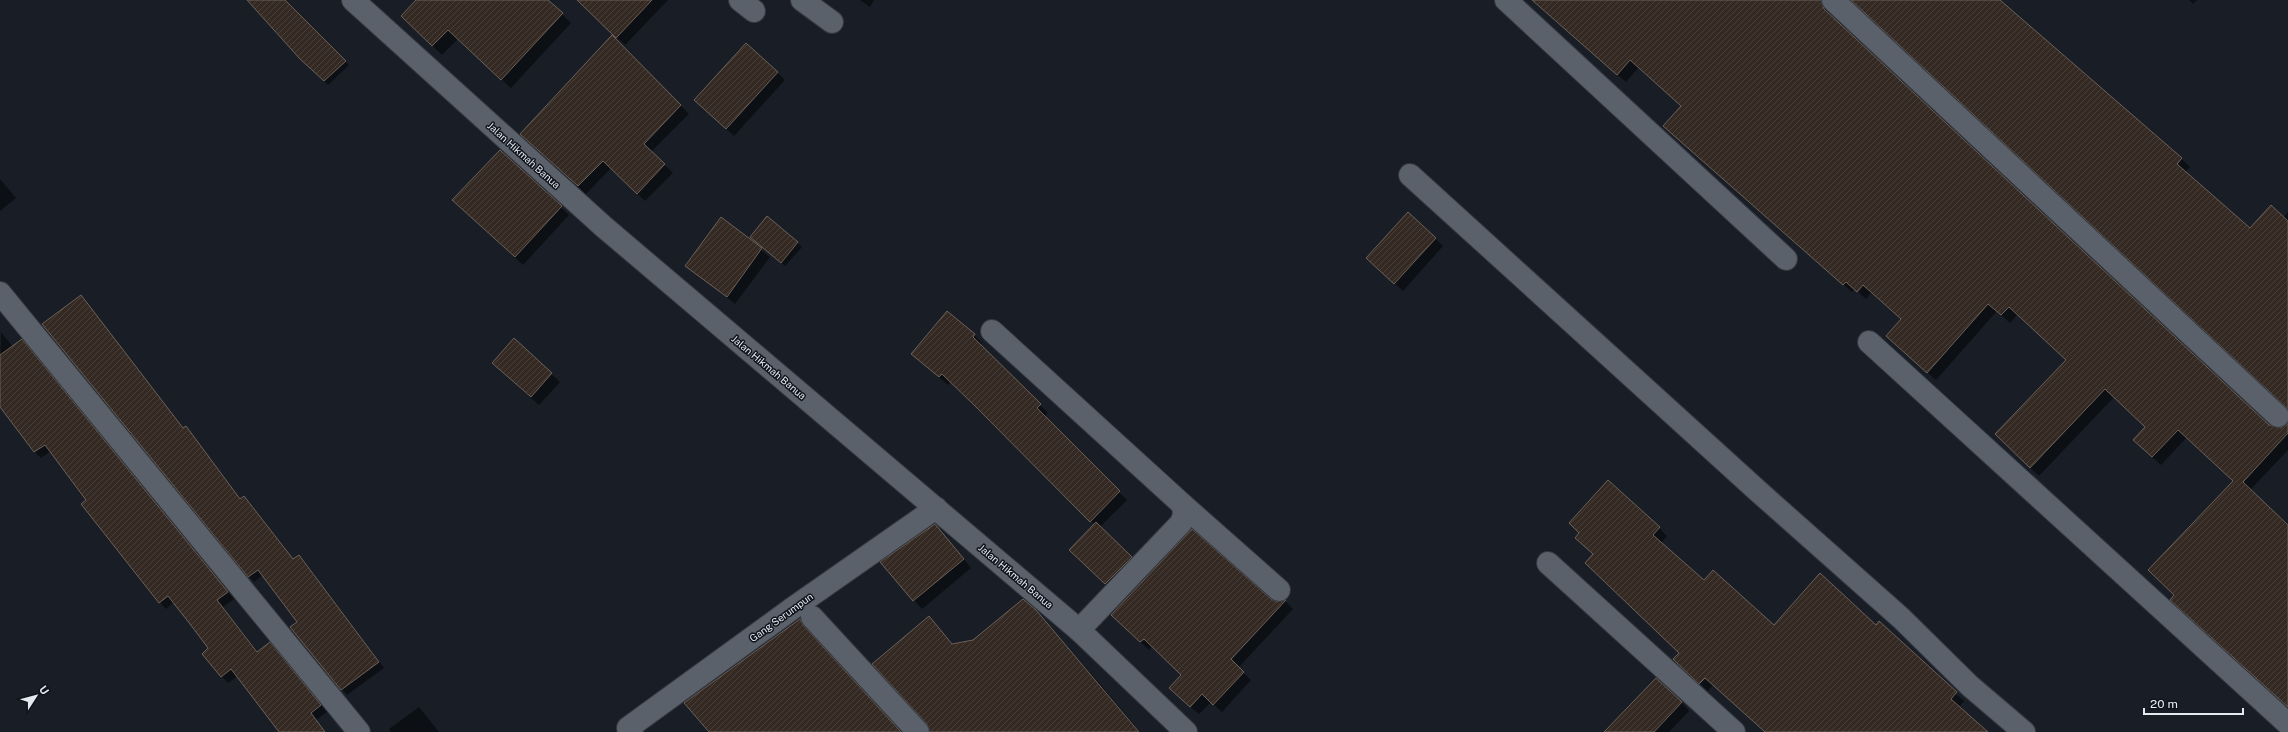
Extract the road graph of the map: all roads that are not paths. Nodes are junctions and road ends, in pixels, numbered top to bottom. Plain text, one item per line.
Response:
1 (353, 0) edge
2 (802, 0) edge
3 (1506, 0) edge
4 (1833, 0) edge
5 (832, 22) dead end
6 (1410, 175) dead end
7 (1786, 259) dead end
8 (0, 292) edge
9 (992, 331) dead end
10 (1869, 342) dead end
11 (2278, 416) dead end
12 (1183, 506) junction
13 (936, 508) junction
14 (1548, 563) dead end
15 (1279, 590) dead end
16 (812, 617) dead end
17 (1080, 630) junction
18 (2288, 724) edge
19 (627, 731) edge
20 (360, 732) edge
21 (918, 732) edge
22 (1186, 732) edge
23 (1734, 732) edge
24 (2024, 732) edge

1 - 13 street, Jalan Hikmah Banua
2 - 5 street
3 - 7 street
4 - 11 street
6 - 24 street
8 - 20 street
9 - 12 street
10 - 18 street
12 - 15 street
12 - 17 street
13 - 17 street, Jalan Hikmah Banua
13 - 19 street, Gang Serumpun
14 - 23 street
16 - 21 street
17 - 22 street, Jalan Hikmah Banua

